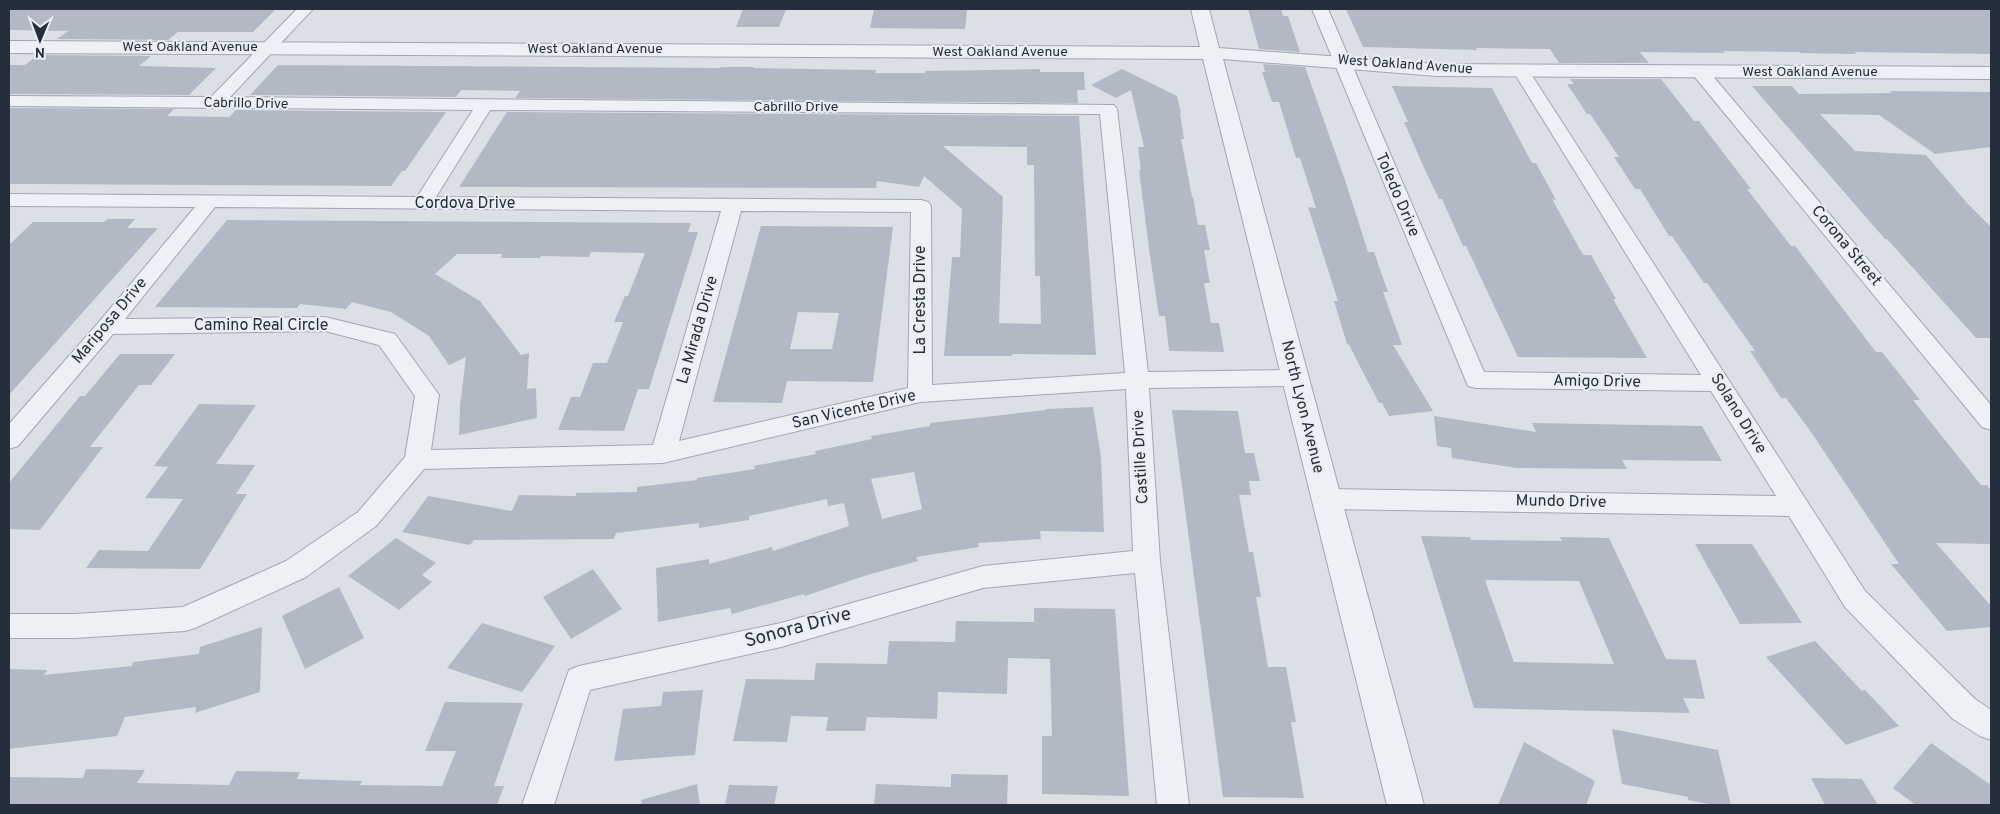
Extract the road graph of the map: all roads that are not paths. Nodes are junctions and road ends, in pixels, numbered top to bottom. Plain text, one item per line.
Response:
1 (305, 9) edge
2 (1200, 9) edge
3 (1320, 9) edge
4 (9, 47) edge
5 (267, 48) junction
6 (1211, 53) junction
7 (1341, 62) junction
8 (1521, 71) junction
9 (1700, 72) junction
10 (1991, 73) edge
11 (9, 101) edge
12 (215, 103) junction
13 (484, 106) junction
14 (1108, 109) joint
15 (210, 201) junction
16 (13, 204) edge
17 (422, 204) junction
18 (732, 206) junction
19 (921, 206) joint
20 (107, 326) junction
21 (1295, 378) junction
22 (1137, 380) junction
23 (1476, 380) joint
24 (1718, 383) junction
25 (920, 394) junction
26 (1991, 421) edge
27 (9, 440) edge
28 (663, 454) junction
29 (417, 460) junction
30 (1326, 499) junction
31 (1796, 506) junction
32 (1147, 560) junction
33 (9, 626) edge
34 (1991, 726) edge
35 (538, 805) edge
36 (1173, 805) edge
37 (1406, 805) edge

1 - 5 street
2 - 6 street, North Lyon Avenue
3 - 7 street, Toledo Drive
4 - 5 street, West Oakland Avenue
5 - 6 street, West Oakland Avenue
5 - 12 street
6 - 7 street, West Oakland Avenue
6 - 21 street, North Lyon Avenue
7 - 8 street, West Oakland Avenue
7 - 23 street, Toledo Drive
8 - 9 street, West Oakland Avenue
8 - 24 street, Solano Drive
9 - 10 street, West Oakland Avenue
9 - 26 street, Corona Street
11 - 12 street, Cabrillo Drive
12 - 13 street, Cabrillo Drive
13 - 14 street, Cabrillo Drive
13 - 17 street
14 - 22 street, Castille Drive
15 - 16 street, Cordova Drive
15 - 17 street, Cordova Drive
15 - 20 street, Mariposa Drive
17 - 18 street, Cordova Drive
18 - 19 street, Cordova Drive
18 - 28 street, La Mirada Drive
19 - 25 street, La Cresta Drive
20 - 27 street, Mariposa Drive
20 - 29 street, Camino Real Circle
21 - 22 street, San Vicente Drive
21 - 30 street, North Lyon Avenue
22 - 25 street, San Vicente Drive
22 - 32 street, Castille Drive
23 - 24 street, Amigo Drive
24 - 31 street, Solano Drive
25 - 28 street, San Vicente Drive
28 - 29 street, San Vicente Drive
29 - 33 street
30 - 31 street, Mundo Drive
30 - 37 street, North Lyon Avenue
31 - 34 street, Solano Drive
32 - 35 street, Sonora Drive
32 - 36 street, Castille Drive

